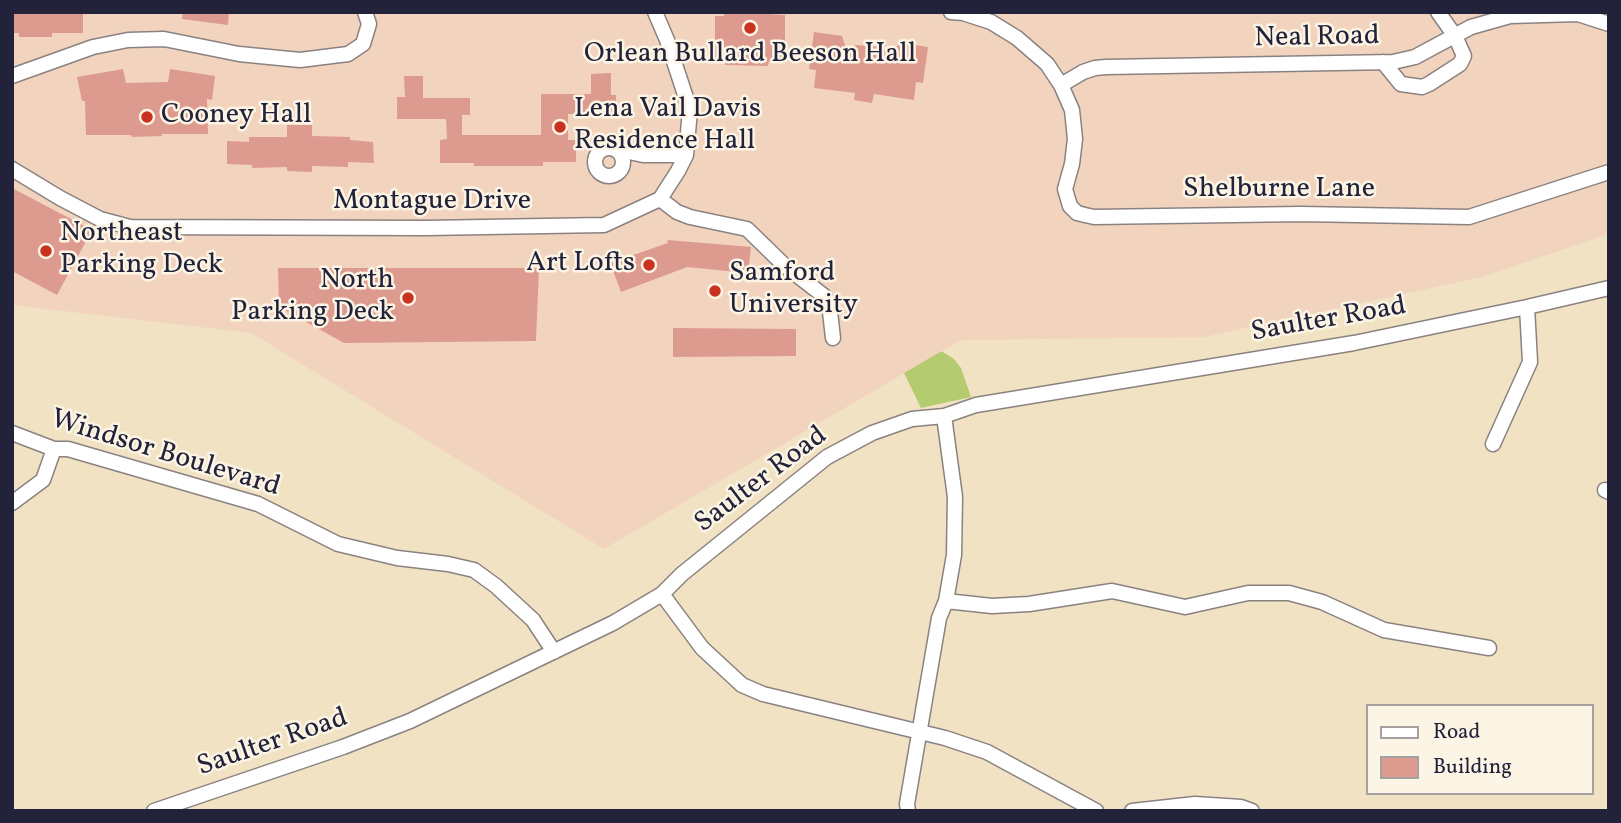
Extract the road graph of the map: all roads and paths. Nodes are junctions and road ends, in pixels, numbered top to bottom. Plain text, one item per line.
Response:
1 (365, 12) edge
2 (655, 12) edge
3 (951, 12) edge
4 (1438, 12) edge
5 (1609, 24) edge
6 (1455, 36) junction
7 (1383, 62) junction
8 (12, 76) edge
9 (1061, 85) junction
10 (615, 149) junction
11 (643, 155) junction
12 (686, 155) junction
13 (12, 169) edge
14 (620, 170) junction
15 (1609, 172) edge
16 (660, 199) junction
17 (1609, 288) edge
18 (1527, 307) junction
19 (833, 338) dead end
20 (944, 416) junction
21 (12, 433) edge
22 (1493, 444) dead end
23 (54, 449) junction
24 (12, 503) edge
25 (662, 594) junction
26 (946, 601) junction
27 (1489, 648) dead end
28 (554, 652) junction
29 (919, 731) junction
30 (154, 811) edge
31 (908, 811) edge
32 (1096, 811) edge
33 (1132, 811) edge
34 (1252, 811) edge

1 - 8 street
2 - 12 street
3 - 9 street, Shelburne Lane
4 - 6 street
5 - 6 street, Neal Road
6 - 7 street, Neal Road
6 - 7 street
7 - 9 street, Neal Road
9 - 15 street, Shelburne Lane
10 - 11 street
10 - 14 street
10 - 14 street
11 - 12 street
11 - 14 street
12 - 16 street
13 - 16 street, Montague Drive
16 - 19 street
17 - 18 street, Saulter Road
18 - 20 street, Saulter Road
18 - 22 street
20 - 25 street, Saulter Road
20 - 26 street
21 - 23 street, Windsor Boulevard
23 - 24 street
23 - 28 street, Windsor Boulevard
25 - 28 street, Saulter Road
25 - 29 street
26 - 27 street
26 - 29 street
28 - 30 street, Saulter Road
29 - 31 street
29 - 32 street
33 - 34 street

